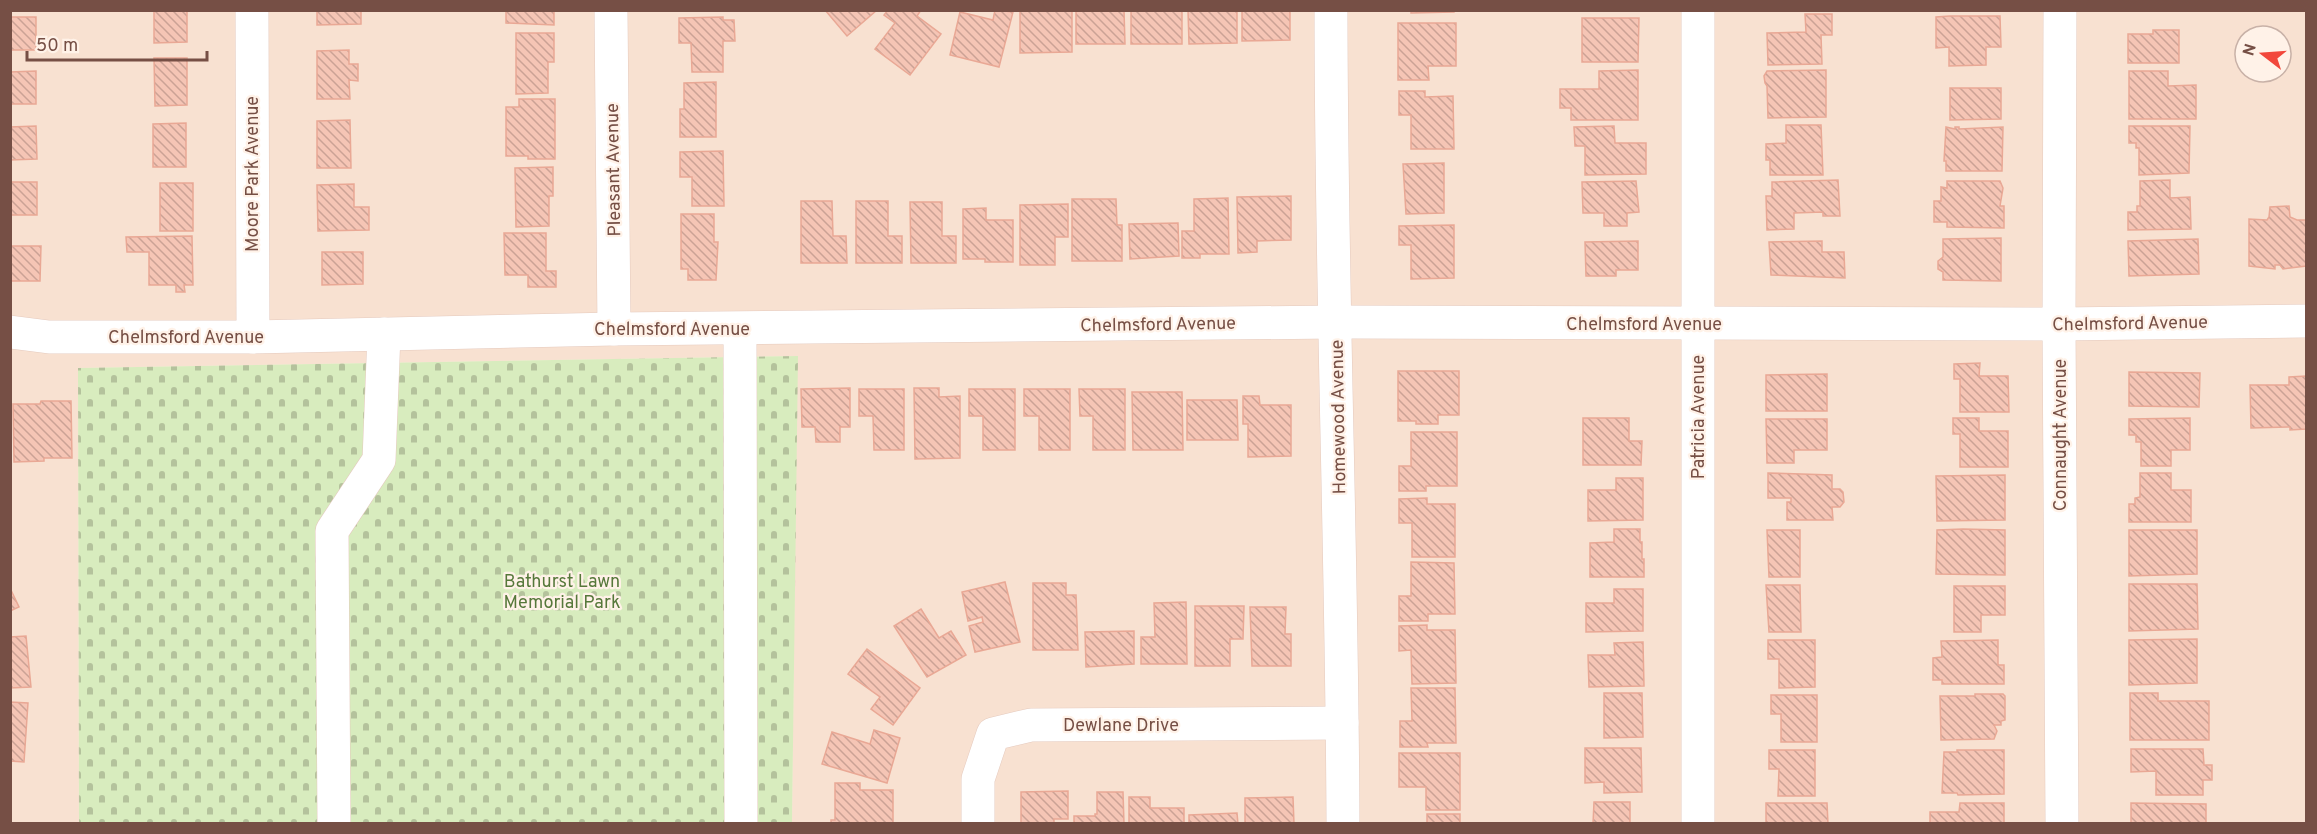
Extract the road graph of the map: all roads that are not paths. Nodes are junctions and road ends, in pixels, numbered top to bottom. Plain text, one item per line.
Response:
1 (252, 10) edge
2 (611, 10) edge
3 (1331, 10) edge
4 (1698, 10) edge
5 (2060, 10) edge
6 (2307, 321) edge
7 (1336, 322) junction
8 (2059, 324) junction
9 (1698, 325) junction
10 (614, 329) junction
11 (740, 329) junction
12 (10, 332) edge
13 (384, 333) junction
14 (253, 337) junction
15 (1342, 723) junction
16 (334, 824) edge
17 (741, 824) edge
18 (978, 824) edge
19 (1343, 824) edge
20 (1698, 824) edge
21 (2062, 824) edge

1 - 14 street, Moore Park Avenue
2 - 10 street, Pleasant Avenue
3 - 7 street, Homewood Avenue
4 - 9 street, Patricia Avenue
5 - 8 street, Connaught Avenue
6 - 8 street, Chelmsford Avenue
7 - 9 street, Chelmsford Avenue
7 - 11 street, Chelmsford Avenue
7 - 15 street, Homewood Avenue
8 - 9 street, Chelmsford Avenue
8 - 21 street, Connaught Avenue
9 - 20 street, Patricia Avenue
10 - 11 street, Chelmsford Avenue
10 - 13 street, Chelmsford Avenue
11 - 17 street
12 - 14 street, Chelmsford Avenue
13 - 14 street, Chelmsford Avenue
13 - 16 street
15 - 18 street, Dewlane Drive
15 - 19 street, Homewood Avenue

